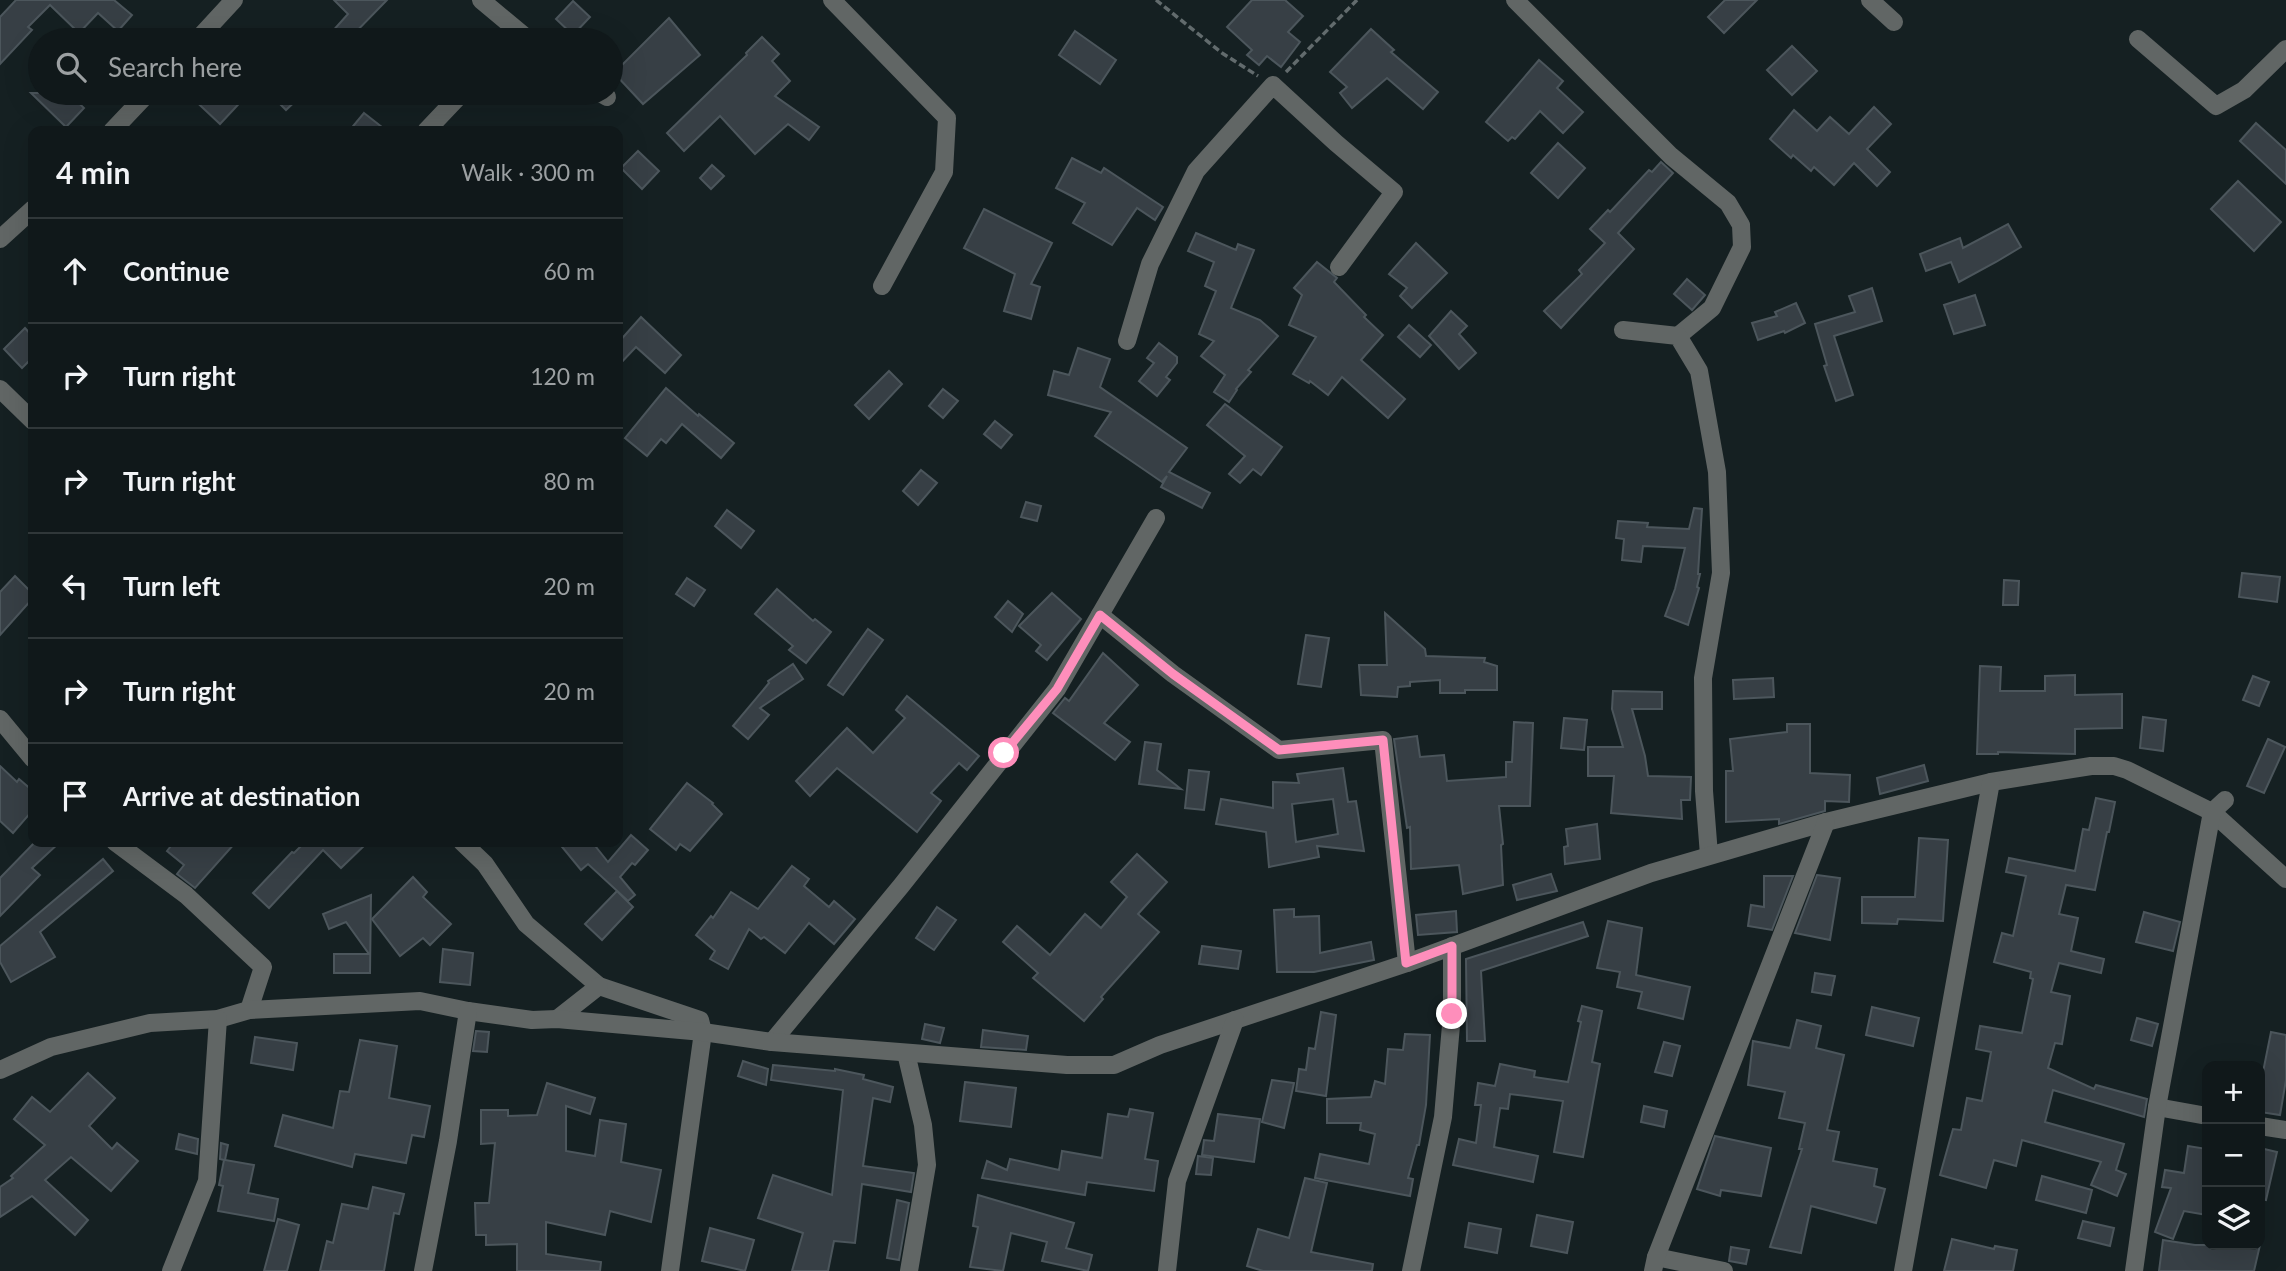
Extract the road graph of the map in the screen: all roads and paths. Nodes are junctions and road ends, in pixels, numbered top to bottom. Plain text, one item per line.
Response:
1 (234, 0) edge
2 (481, 0) edge
3 (832, 0) edge
4 (1156, 0) edge
5 (1357, 0) edge
6 (1515, 0) edge
7 (1870, 0) edge
8 (1894, 22) dead end
9 (208, 28) edge
10 (510, 28) edge
11 (2138, 39) dead end
12 (2286, 49) edge
13 (1273, 85) junction
14 (137, 105) edge
15 (451, 105) edge
16 (117, 126) edge
17 (431, 126) edge
18 (28, 214) edge
19 (0, 239) edge
20 (1339, 267) dead end
21 (882, 286) dead end
22 (1623, 330) dead end
23 (1678, 336) junction
24 (1127, 341) dead end
25 (0, 389) edge
26 (28, 416) edge
27 (1156, 518) dead end
28 (1100, 615) junction
29 (0, 719) edge
30 (28, 753) edge
31 (1991, 782) junction
32 (2218, 806) junction
33 (1826, 822) junction
34 (122, 847) edge
35 (467, 847) edge
36 (1709, 855) junction
37 (2286, 879) edge
38 (1452, 946) junction
39 (1406, 963) junction
40 (599, 986) junction
41 (249, 1010) junction
42 (468, 1011) junction
43 (218, 1019) junction
44 (557, 1019) junction
45 (1235, 1020) junction
46 (703, 1032) junction
47 (772, 1042) junction
48 (906, 1053) junction
49 (0, 1070) edge
50 (2157, 1107) junction
51 (2202, 1115) edge
52 (2265, 1127) edge
53 (2286, 1130) edge
54 (1655, 1264) edge
55 (171, 1271) edge
56 (423, 1271) edge
57 (670, 1271) edge
58 (909, 1271) edge
59 (1167, 1271) edge
60 (1411, 1271) edge
61 (1724, 1271) edge
62 (1903, 1271) edge
63 (2134, 1271) edge

1 - 9 street
2 - 10 street
3 - 21 street
4 - 13 path
5 - 13 path
6 - 23 street
7 - 8 street
11 - 12 street
13 - 20 street
13 - 24 street
14 - 16 street
15 - 17 street
18 - 19 street
22 - 23 street
23 - 36 street
25 - 26 street
27 - 28 street
28 - 39 street
28 - 47 street
29 - 30 street
31 - 32 street
31 - 33 street
31 - 62 street
32 - 37 street
32 - 50 street
33 - 36 street
33 - 54 street
34 - 41 street
35 - 40 street
36 - 38 street
38 - 39 street
38 - 60 street
39 - 45 street
40 - 44 street
40 - 46 street
41 - 42 street
41 - 43 street
42 - 44 street
42 - 56 street
43 - 49 street
43 - 55 street
44 - 46 street
45 - 48 street
45 - 59 street
46 - 47 street
46 - 57 street
47 - 48 street
48 - 58 street
50 - 51 street
50 - 63 street
52 - 53 street
54 - 61 street

